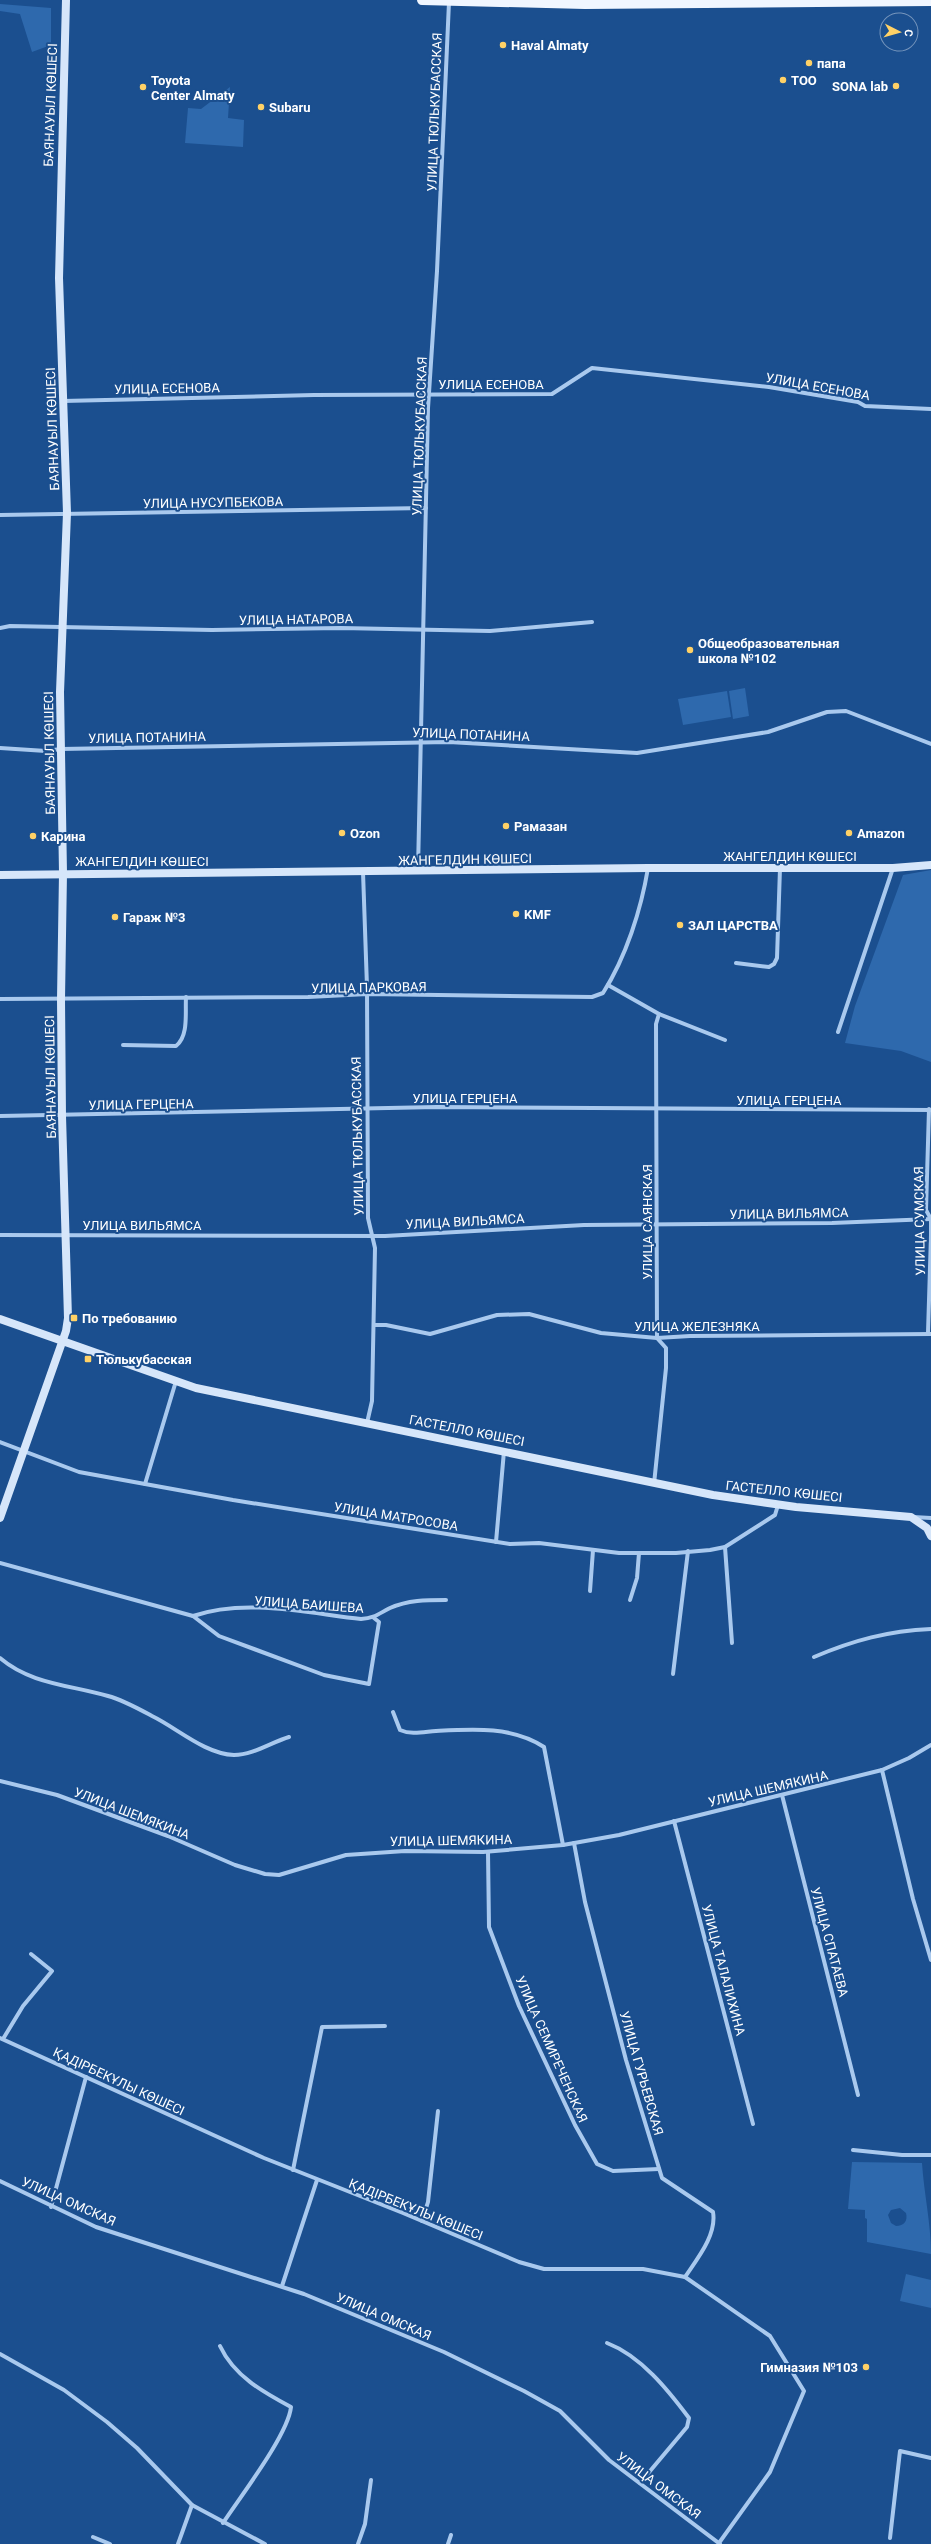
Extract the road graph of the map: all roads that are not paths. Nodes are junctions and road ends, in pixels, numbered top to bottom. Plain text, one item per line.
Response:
1 (66, 0) edge
2 (422, 0) edge
3 (931, 1) edge
4 (449, 2) junction
5 (429, 394) junction
6 (63, 401) junction
7 (931, 409) edge
8 (426, 508) junction
9 (67, 513) junction
10 (0, 515) edge
11 (592, 622) dead end
12 (0, 628) edge
13 (63, 628) junction
14 (423, 629) junction
15 (420, 742) junction
16 (931, 744) edge
17 (0, 748) edge
18 (61, 748) junction
19 (931, 865) edge
20 (648, 868) junction
21 (780, 868) junction
22 (893, 868) junction
23 (363, 872) junction
24 (418, 872) junction
25 (63, 873) junction
26 (0, 874) edge
27 (736, 963) dead end
28 (608, 985) junction
29 (367, 994) junction
30 (186, 997) junction
31 (0, 999) edge
32 (61, 999) junction
33 (659, 1014) junction
34 (838, 1032) dead end
35 (725, 1040) dead end
36 (123, 1045) dead end
37 (367, 1108) junction
38 (656, 1109) junction
39 (930, 1110) edge
40 (0, 1116) edge
41 (62, 1116) junction
42 (931, 1219) edge
43 (657, 1226) junction
44 (0, 1235) edge
45 (65, 1235) junction
46 (372, 1236) junction
47 (0, 1319) edge
48 (374, 1325) junction
49 (930, 1334) edge
50 (657, 1338) junction
51 (63, 1342) junction
52 (176, 1381) junction
53 (367, 1423) junction
54 (0, 1442) edge
55 (504, 1450) junction
56 (24, 1451) junction
57 (145, 1484) junction
58 (654, 1484) junction
59 (778, 1504) junction
60 (911, 1517) junction
61 (0, 1518) edge
62 (931, 1518) edge
63 (931, 1536) edge
64 (496, 1542) junction
65 (725, 1547) junction
66 (593, 1550) junction
67 (688, 1551) junction
68 (639, 1553) junction
69 (0, 1563) edge
70 (590, 1591) dead end
71 (446, 1600) dead end
72 (630, 1600) dead end
73 (193, 1616) junction
74 (374, 1618) junction
75 (931, 1629) edge
76 (732, 1643) dead end
77 (814, 1657) dead end
78 (0, 1658) edge
79 (673, 1674) dead end
80 (393, 1712) dead end
81 (289, 1737) dead end
82 (931, 1745) edge
83 (882, 1770) junction
84 (0, 1781) edge
85 (782, 1795) junction
86 (674, 1821) junction
87 (574, 1843) junction
88 (563, 1845) junction
89 (488, 1852) junction
90 (31, 1954) dead end
91 (931, 1960) edge
92 (385, 2026) dead end
93 (1, 2038) edge
94 (86, 2077) junction
95 (858, 2095) dead end
96 (438, 2111) dead end
97 (753, 2124) dead end
98 (853, 2150) dead end
99 (931, 2155) edge
100 (660, 2169) junction
101 (293, 2170) junction
102 (316, 2180) junction
103 (0, 2181) edge
104 (51, 2207) junction
105 (422, 2221) junction
106 (685, 2277) junction
107 (282, 2286) junction
108 (607, 2343) dead end
109 (220, 2346) dead end
110 (0, 2354) edge
111 (931, 2458) edge
112 (371, 2480) dead end
113 (640, 2483) junction
114 (192, 2505) junction
115 (223, 2523) junction
116 (451, 2535) dead end
117 (93, 2538) dead end
118 (890, 2538) dead end
119 (110, 2544) edge
120 (178, 2544) edge
121 (265, 2544) edge
122 (358, 2544) edge
123 (448, 2544) edge
124 (719, 2544) edge

1 - 6 main road, БАЯНАУЫЛ КӨШЕСІ
2 - 4 main road
3 - 4 main road
4 - 5 street, УЛИЦА ТЮЛЬКУБАССКАЯ
5 - 6 street, УЛИЦА ЕСЕНОВА
5 - 7 street, УЛИЦА ЕСЕНОВА
5 - 8 street, УЛИЦА ТЮЛЬКУБАССКАЯ
6 - 9 main road, БАЯНАУЫЛ КӨШЕСІ
8 - 9 street, УЛИЦА НУСУПБЕКОВА
8 - 14 street, УЛИЦА ТЮЛЬКУБАССКАЯ
9 - 10 street, УЛИЦА НУСУПБЕКОВА
9 - 13 main road, БАЯНАУЫЛ КӨШЕСІ
11 - 14 street, УЛИЦА НАТАРОВА
12 - 13 street, УЛИЦА НАТАРОВА
13 - 14 street, УЛИЦА НАТАРОВА
13 - 18 main road, БАЯНАУЫЛ КӨШЕСІ
14 - 15 street, УЛИЦА ТЮЛЬКУБАССКАЯ
15 - 16 street, УЛИЦА ПОТАНИНА
15 - 18 street, УЛИЦА ПОТАНИНА
15 - 24 street, УЛИЦА ТЮЛЬКУБАССКАЯ
17 - 18 street, УЛИЦА ПОТАНИНА
18 - 25 main road, БАЯНАУЫЛ КӨШЕСІ
19 - 22 main road, ЖАНГЕЛДИН КӨШЕСІ
20 - 21 main road, ЖАНГЕЛДИН КӨШЕСІ
20 - 24 main road, ЖАНГЕЛДИН КӨШЕСІ
20 - 28 street, УЛИЦА ПАРКОВАЯ
21 - 22 main road, ЖАНГЕЛДИН КӨШЕСІ
21 - 27 street
22 - 34 street
23 - 24 main road, ЖАНГЕЛДИН КӨШЕСІ
23 - 25 main road, ЖАНГЕЛДИН КӨШЕСІ
23 - 29 street, УЛИЦА ТЮЛЬКУБАССКАЯ
25 - 26 main road, ЖАНГЕЛДИН КӨШЕСІ
25 - 32 main road, БАЯНАУЫЛ КӨШЕСІ
28 - 29 street, УЛИЦА ПАРКОВАЯ
28 - 33 street
29 - 30 street, УЛИЦА ПАРКОВАЯ
29 - 37 street, УЛИЦА ТЮЛЬКУБАССКАЯ
30 - 32 street, УЛИЦА ПАРКОВАЯ
30 - 36 street
31 - 32 street, УЛИЦА ПАРКОВАЯ
32 - 41 main road, БАЯНАУЫЛ КӨШЕСІ
33 - 35 street
33 - 38 street, УЛИЦА САЯНСКАЯ
37 - 38 street, УЛИЦА ГЕРЦЕНА
37 - 41 street, УЛИЦА ГЕРЦЕНА
37 - 46 street, УЛИЦА ТЮЛЬКУБАССКАЯ
38 - 39 street, УЛИЦА ГЕРЦЕНА
38 - 43 street, УЛИЦА САЯНСКАЯ
39 - 42 street, УЛИЦА СУМСКАЯ
40 - 41 street, УЛИЦА ГЕРЦЕНА
41 - 45 main road, БАЯНАУЫЛ КӨШЕСІ
42 - 43 street, УЛИЦА ВИЛЬЯМСА
42 - 49 street, УЛИЦА СУМСКАЯ
43 - 46 street, УЛИЦА ВИЛЬЯМСА
43 - 50 street, УЛИЦА САЯНСКАЯ
44 - 45 street, УЛИЦА ВИЛЬЯМСА
45 - 46 street, УЛИЦА ВИЛЬЯМСА
45 - 51 main road, БАЯНАУЫЛ КӨШЕСІ
46 - 48 street, УЛИЦА ТЮЛЬКУБАССКАЯ
47 - 51 main road, ГАСТЕЛЛО КӨШЕСІ
48 - 50 street, УЛИЦА ЖЕЛЕЗНЯКА
48 - 53 street, УЛИЦА ТЮЛЬКУБАССКАЯ
49 - 50 street, УЛИЦА ЖЕЛЕЗНЯКА
50 - 58 street, УЛИЦА САЯНСКАЯ
51 - 52 main road, ГАСТЕЛЛО КӨШЕСІ
51 - 56 main road, БАЯНАУЫЛ КӨШЕСІ
52 - 53 main road, ГАСТЕЛЛО КӨШЕСІ
52 - 57 street
53 - 55 main road, ГАСТЕЛЛО КӨШЕСІ
54 - 56 street, УЛИЦА МАТРОСОВА
55 - 58 main road, ГАСТЕЛЛО КӨШЕСІ
55 - 64 street
56 - 57 street, УЛИЦА МАТРОСОВА
56 - 61 main road, БАЯНАУЫЛ КӨШЕСІ
57 - 64 street, УЛИЦА МАТРОСОВА
58 - 59 main road, ГАСТЕЛЛО КӨШЕСІ
59 - 60 main road, ГАСТЕЛЛО КӨШЕСІ
59 - 65 street, УЛИЦА МАТРОСОВА
60 - 62 street
60 - 63 main road, ГАСТЕЛЛО КӨШЕСІ
64 - 66 street, УЛИЦА МАТРОСОВА
65 - 67 street, УЛИЦА МАТРОСОВА
65 - 76 street
66 - 68 street, УЛИЦА МАТРОСОВА
66 - 70 street
67 - 68 street, УЛИЦА МАТРОСОВА
67 - 79 street
68 - 72 street
69 - 73 street
71 - 74 street, УЛИЦА БАИШЕВА
73 - 74 street, УЛИЦА БАИШЕВА
73 - 74 street
75 - 77 street
78 - 81 street
80 - 88 street
82 - 83 street, УЛИЦА ШЕМЯКИНА
83 - 85 street, УЛИЦА ШЕМЯКИНА
83 - 91 street
84 - 89 street, УЛИЦА ШЕМЯКИНА
85 - 86 street, УЛИЦА ШЕМЯКИНА
85 - 95 street, УЛИЦА СПАТАЕВА
86 - 87 street, УЛИЦА ШЕМЯКИНА
86 - 97 street, УЛИЦА ТАЛАЛИХИНА
87 - 88 street, УЛИЦА ШЕМЯКИНА
87 - 100 street, УЛИЦА ГУРЬЕВСКАЯ
88 - 89 street, УЛИЦА ШЕМЯКИНА
89 - 100 street, УЛИЦА СЕМИРЕЧЕНСКАЯ
90 - 93 street
92 - 101 street
93 - 94 street, ҚАДІРБЕКҰЛЫ КӨШЕСІ
94 - 101 street, ҚАДІРБЕКҰЛЫ КӨШЕСІ
94 - 104 street
96 - 105 street
98 - 99 street
100 - 106 street, УЛИЦА ГУРЬЕВСКАЯ
101 - 102 street, ҚАДІРБЕКҰЛЫ КӨШЕСІ
102 - 105 street, ҚАДІРБЕКҰЛЫ КӨШЕСІ
102 - 107 street
103 - 104 street, УЛИЦА ОМСКАЯ
104 - 107 street, УЛИЦА ОМСКАЯ
105 - 106 street, ҚАДІРБЕКҰЛЫ КӨШЕСІ
106 - 124 street, ҚАДІРБЕКҰЛЫ КӨШЕСІ
107 - 113 street, УЛИЦА ОМСКАЯ
108 - 113 street
109 - 115 street
110 - 114 street
111 - 118 street
112 - 122 street
113 - 124 street, УЛИЦА ОМСКАЯ
114 - 115 street
114 - 120 street
115 - 121 street
116 - 123 street
117 - 119 street

